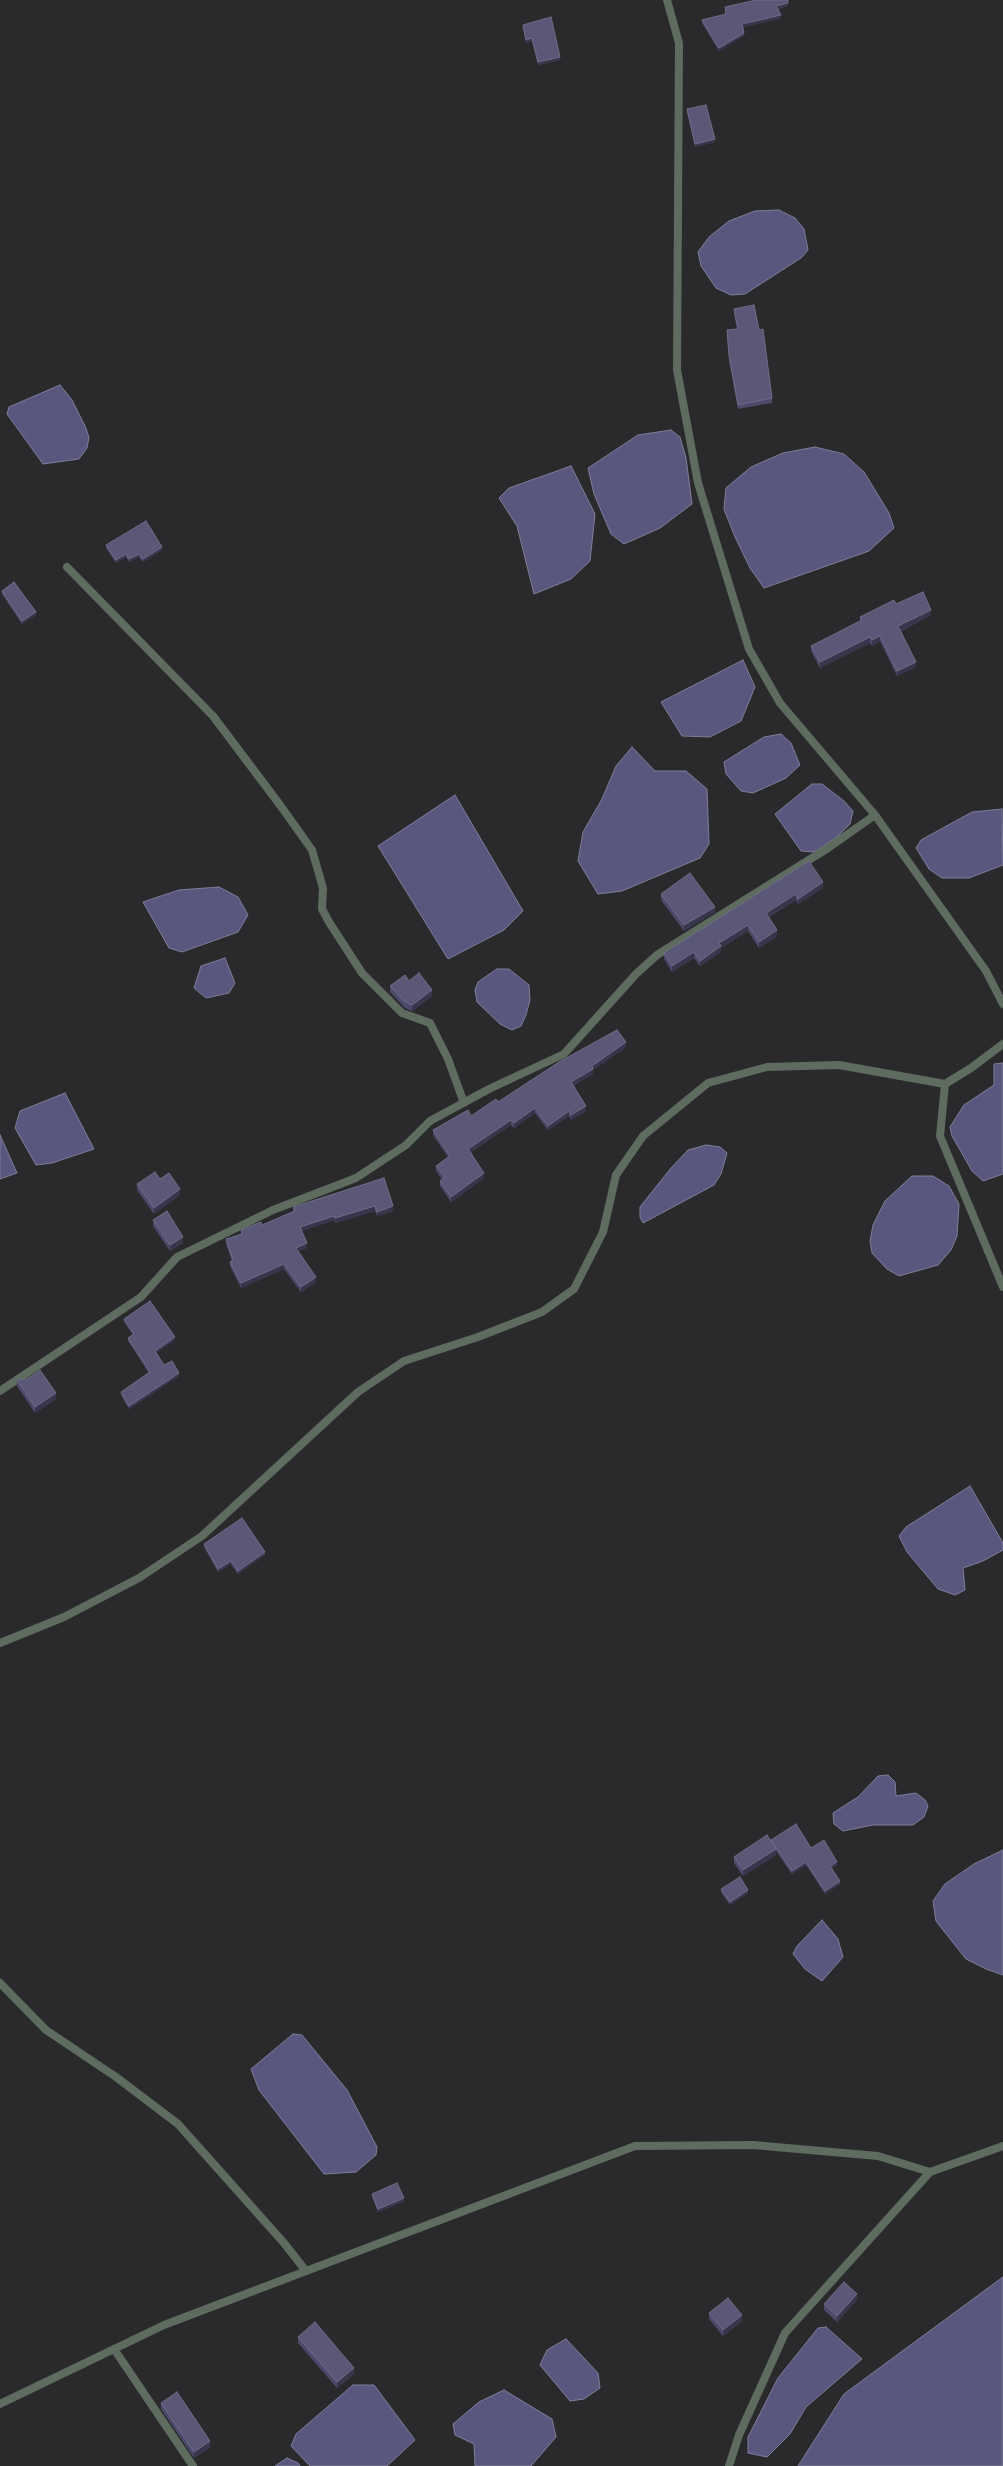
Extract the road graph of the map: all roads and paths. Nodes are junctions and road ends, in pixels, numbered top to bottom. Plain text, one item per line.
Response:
1 (667, 0) edge
2 (67, 567) dead end
3 (875, 816) junction
4 (1003, 1004) edge
5 (1003, 1044) edge
6 (945, 1084) junction
7 (464, 1103) junction
8 (1003, 1287) edge
9 (0, 1391) edge
10 (0, 1643) edge
11 (0, 1983) edge
12 (1003, 2146) edge
13 (930, 2172) junction
14 (306, 2271) junction
15 (114, 2350) junction
16 (0, 2404) edge
17 (193, 2466) edge
18 (729, 2466) edge

1 - 3 street
2 - 7 street
3 - 4 street
3 - 7 street
5 - 6 street
6 - 8 street
6 - 10 street
7 - 9 street
11 - 14 street
12 - 13 street
13 - 14 street
13 - 18 street
14 - 15 street
15 - 16 street
15 - 17 street

